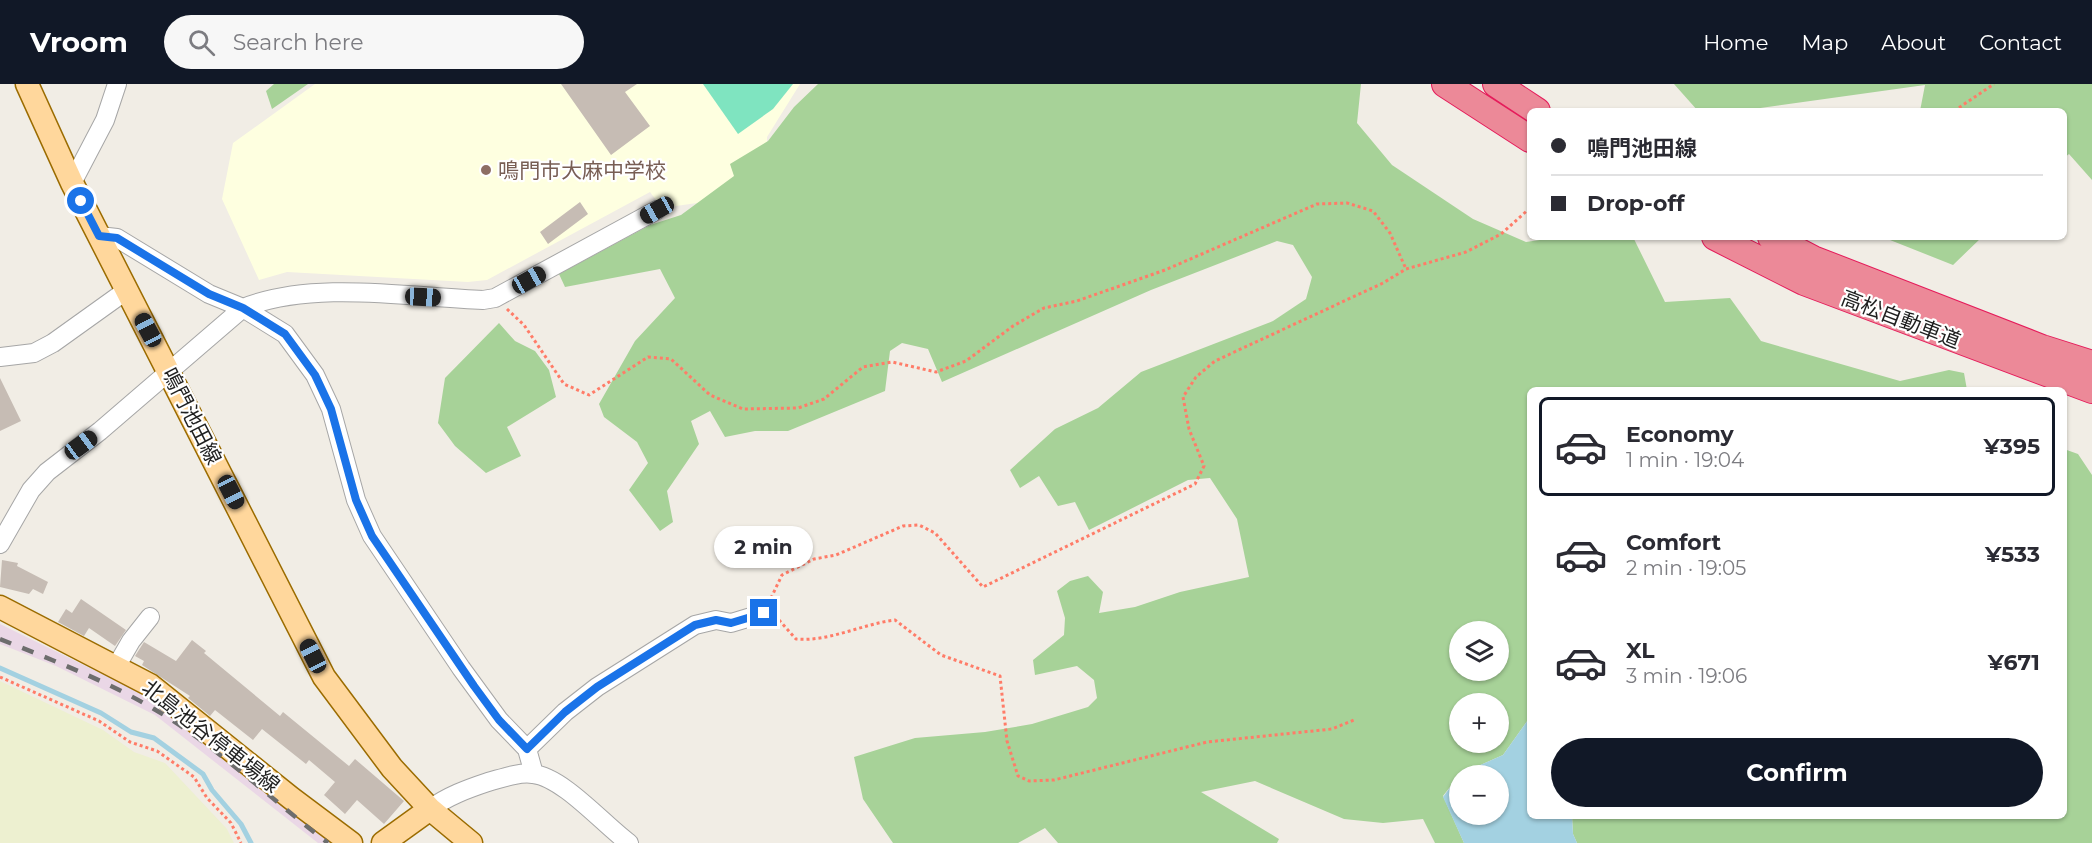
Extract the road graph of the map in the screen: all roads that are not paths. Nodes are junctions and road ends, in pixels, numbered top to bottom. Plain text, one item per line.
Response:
1 (27, 84) edge
2 (117, 84) edge
3 (1445, 84) edge
4 (1496, 84) edge
5 (1533, 108) edge
6 (1527, 137) edge
7 (72, 183) junction
8 (657, 210) dead end
9 (99, 236) junction
10 (1721, 240) edge
11 (1777, 240) edge
12 (127, 290) junction
13 (243, 308) junction
14 (0, 357) edge
15 (2092, 364) edge
16 (169, 369) junction
17 (2092, 390) edge
18 (0, 544) edge
19 (0, 607) edge
20 (764, 613) road end
21 (150, 617) dead end
22 (116, 667) junction
23 (527, 749) junction
24 (534, 774) junction
25 (430, 809) junction
26 (351, 843) edge
27 (383, 843) edge
28 (471, 843) edge
29 (629, 843) edge

1 - 7 main road, 鳴門池田線
2 - 7 street
3 - 6 highway
4 - 5 highway
7 - 9 main road, 鳴門池田線
8 - 13 street
9 - 12 main road, 鳴門池田線
9 - 13 street
10 - 17 highway, 高松自動車道
11 - 15 highway, 高松自動車道
12 - 14 street
12 - 16 main road, 鳴門池田線
13 - 16 street
13 - 23 street
16 - 18 street
16 - 25 main road, 鳴門池田線
19 - 22 main road, 北島池谷停車場線
20 - 23 street
21 - 22 street
22 - 26 main road, 北島池谷停車場線
23 - 24 street
24 - 25 street
24 - 29 street
25 - 27 main road
25 - 28 main road, 鳴門池田線

